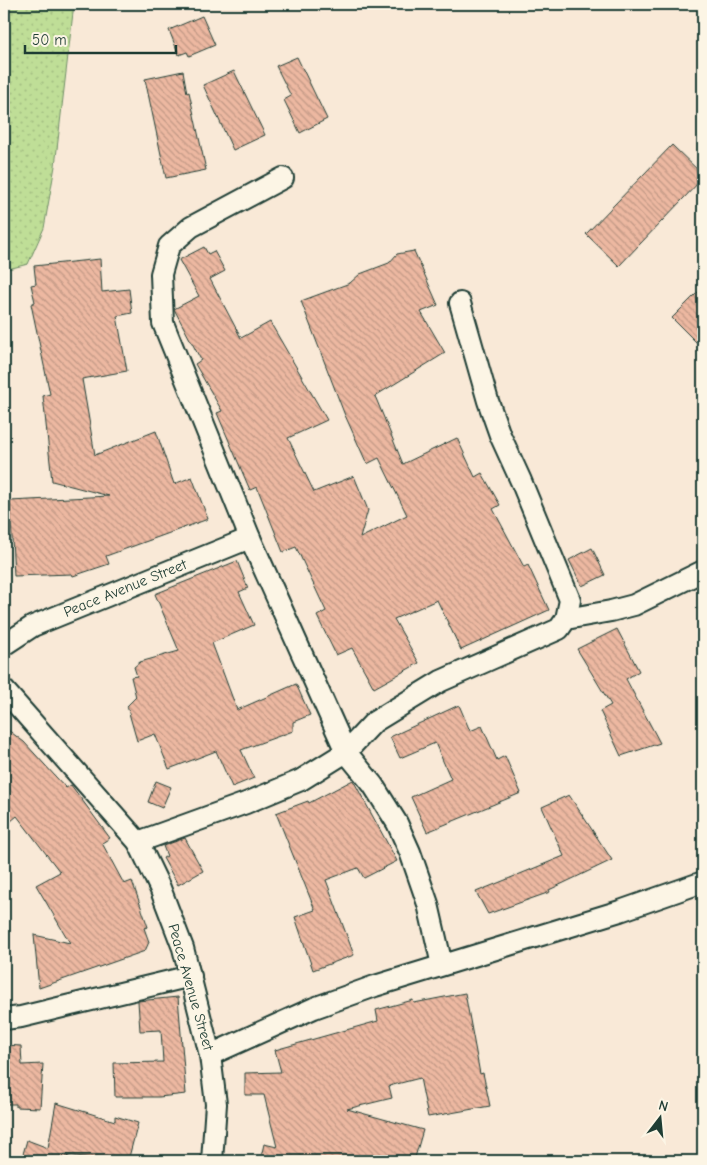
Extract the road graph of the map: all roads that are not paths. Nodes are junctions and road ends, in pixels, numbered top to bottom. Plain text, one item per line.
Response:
1 (283, 178) dead end
2 (460, 303) dead end
3 (250, 538) junction
4 (703, 571) edge
5 (566, 619) junction
6 (4, 645) edge
7 (4, 690) edge
8 (346, 752) junction
9 (138, 842) junction
10 (703, 882) edge
11 (442, 965) junction
12 (191, 976) junction
13 (4, 1019) edge
14 (210, 1055) junction
15 (212, 1161) edge

1 - 3 street
2 - 5 street
3 - 6 street, Peace Avenue Street
3 - 8 street
4 - 5 street
5 - 8 street
7 - 9 street, Peace Avenue Street
8 - 9 street
8 - 11 street
9 - 12 street, Peace Avenue Street
10 - 11 street
11 - 14 street
12 - 13 street
12 - 14 street, Peace Avenue Street
14 - 15 street, Peace Avenue Street

